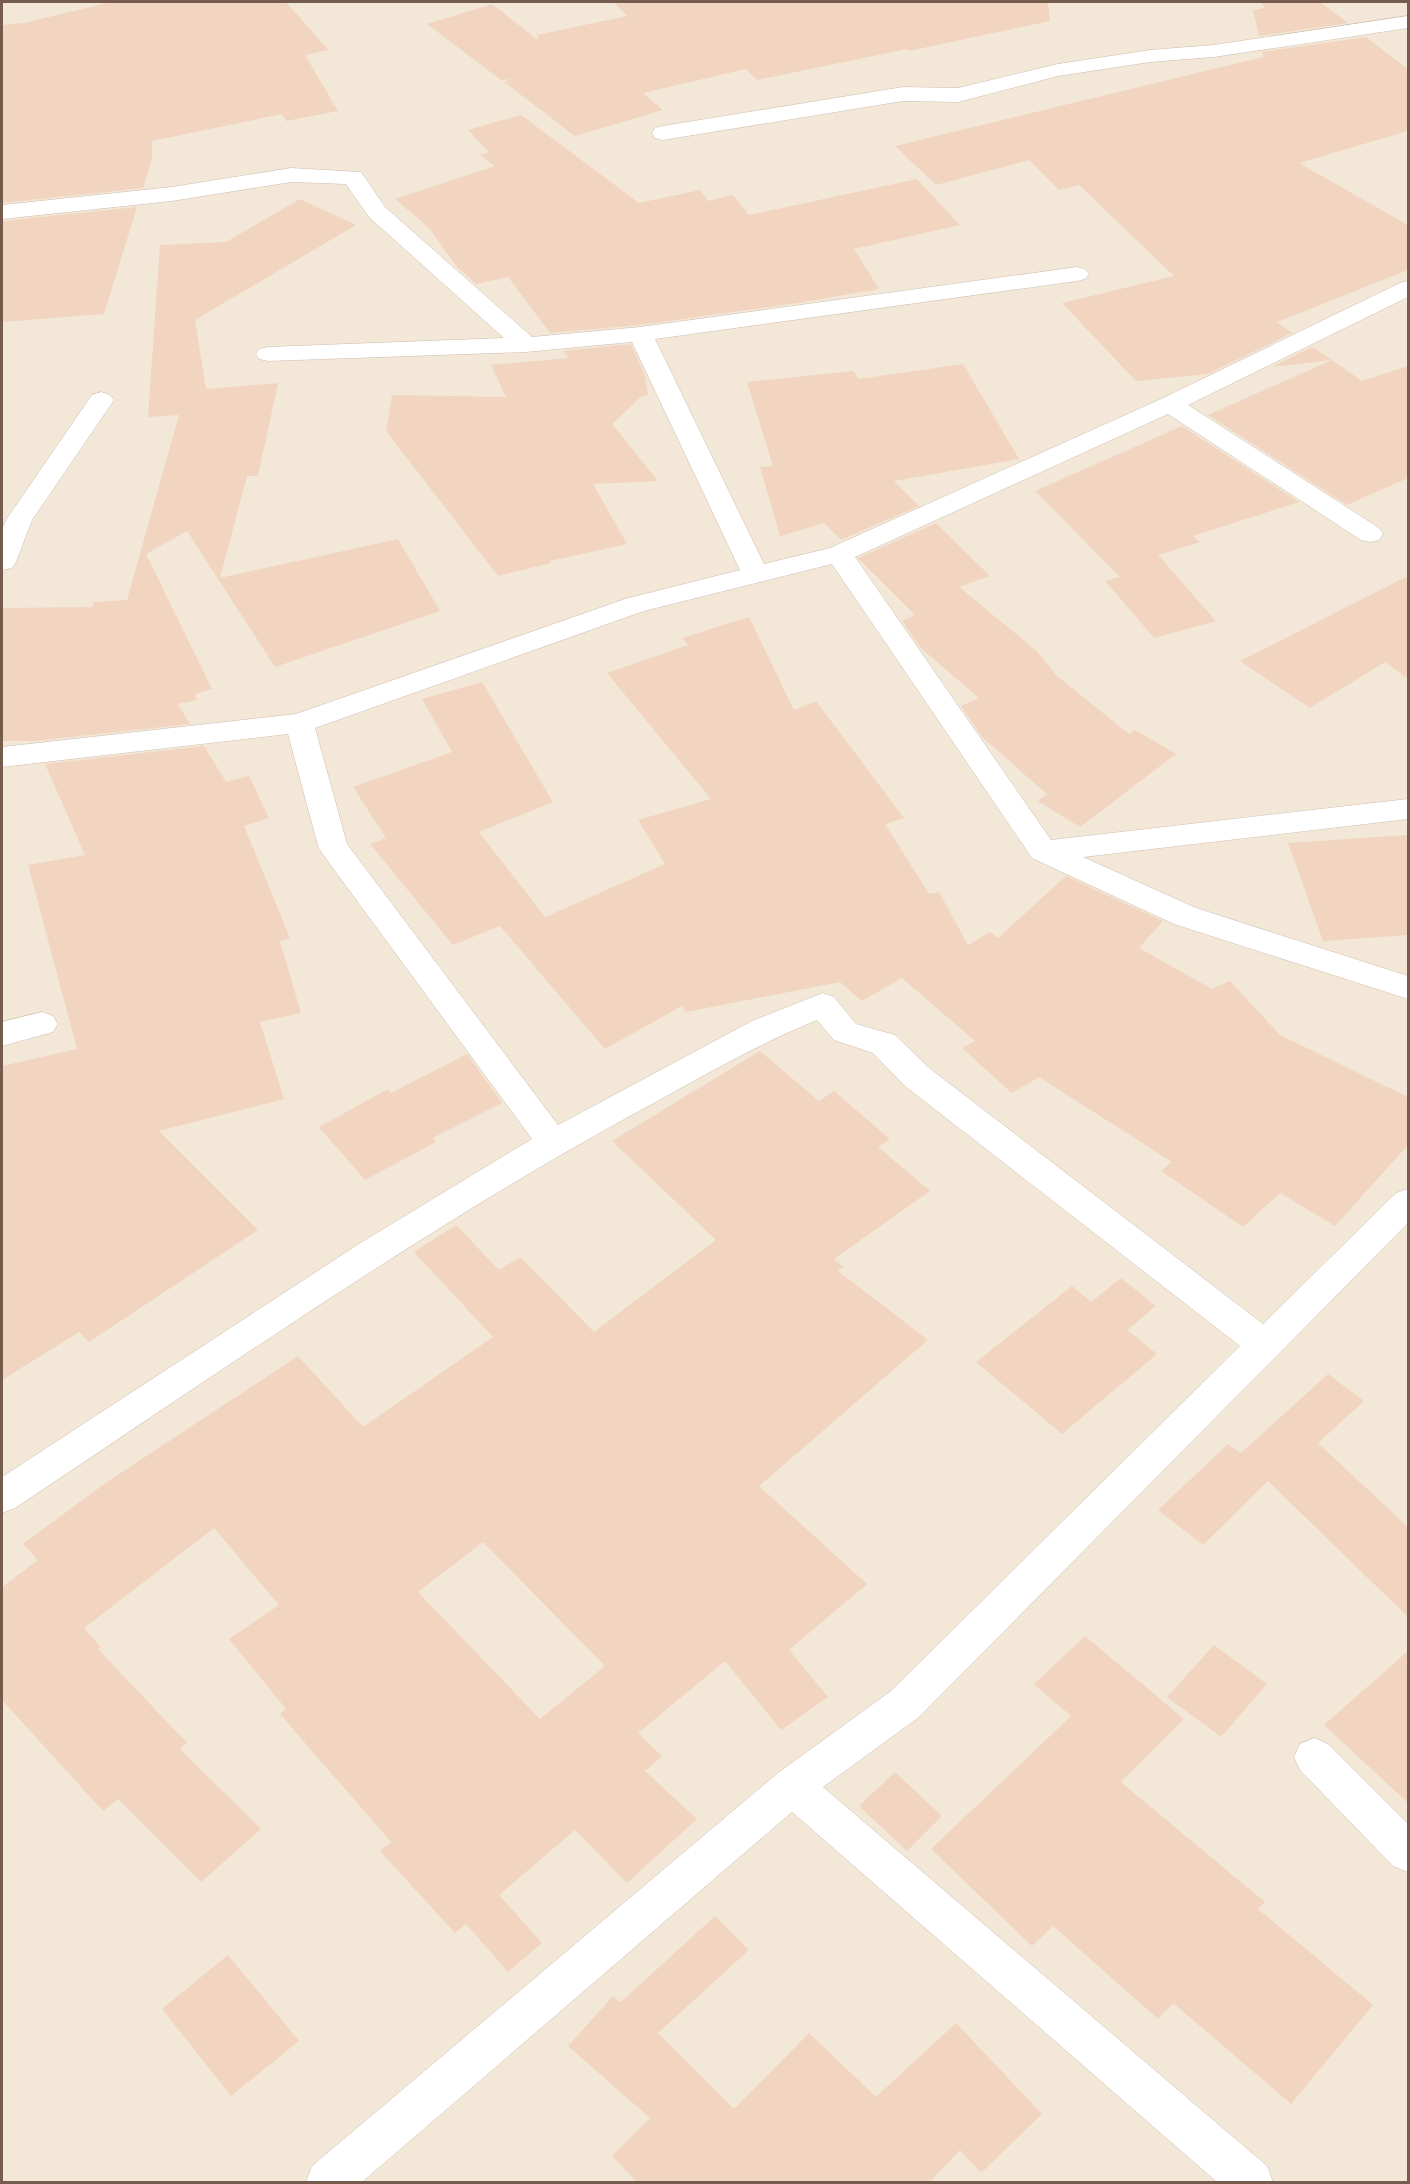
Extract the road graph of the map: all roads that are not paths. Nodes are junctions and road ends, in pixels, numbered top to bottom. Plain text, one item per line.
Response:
1 (1408, 22) edge
2 (663, 133) dead end
3 (2, 212) edge
4 (1077, 274) dead end
5 (1408, 288) edge
6 (640, 334) junction
7 (526, 345) junction
8 (268, 354) dead end
9 (101, 400) dead end
10 (1170, 404) junction
11 (1370, 534) dead end
12 (839, 554) junction
13 (2, 562) edge
14 (756, 575) junction
15 (299, 723) junction
16 (2, 757) edge
17 (1408, 809) edge
18 (1043, 851) junction
19 (1408, 988) edge
20 (42, 1024) dead end
21 (2, 1034) edge
22 (553, 1143) junction
23 (1408, 1202) edge
24 (1264, 1345) junction
25 (2, 1497) edge
26 (1314, 1757) dead end
27 (792, 1786) junction
28 (1408, 1852) edge
29 (328, 2182) edge
30 (1251, 2182) edge

1 - 2 street
3 - 7 street
4 - 6 street
5 - 10 street
6 - 7 street
6 - 14 street
7 - 8 street
9 - 13 street
10 - 11 street
10 - 12 street
12 - 14 street
12 - 18 street
14 - 15 street
15 - 16 street
15 - 22 street
17 - 18 street
18 - 19 street
20 - 21 street
22 - 24 street
22 - 25 street
23 - 24 street
24 - 27 street
26 - 28 street
27 - 29 street
27 - 30 street

